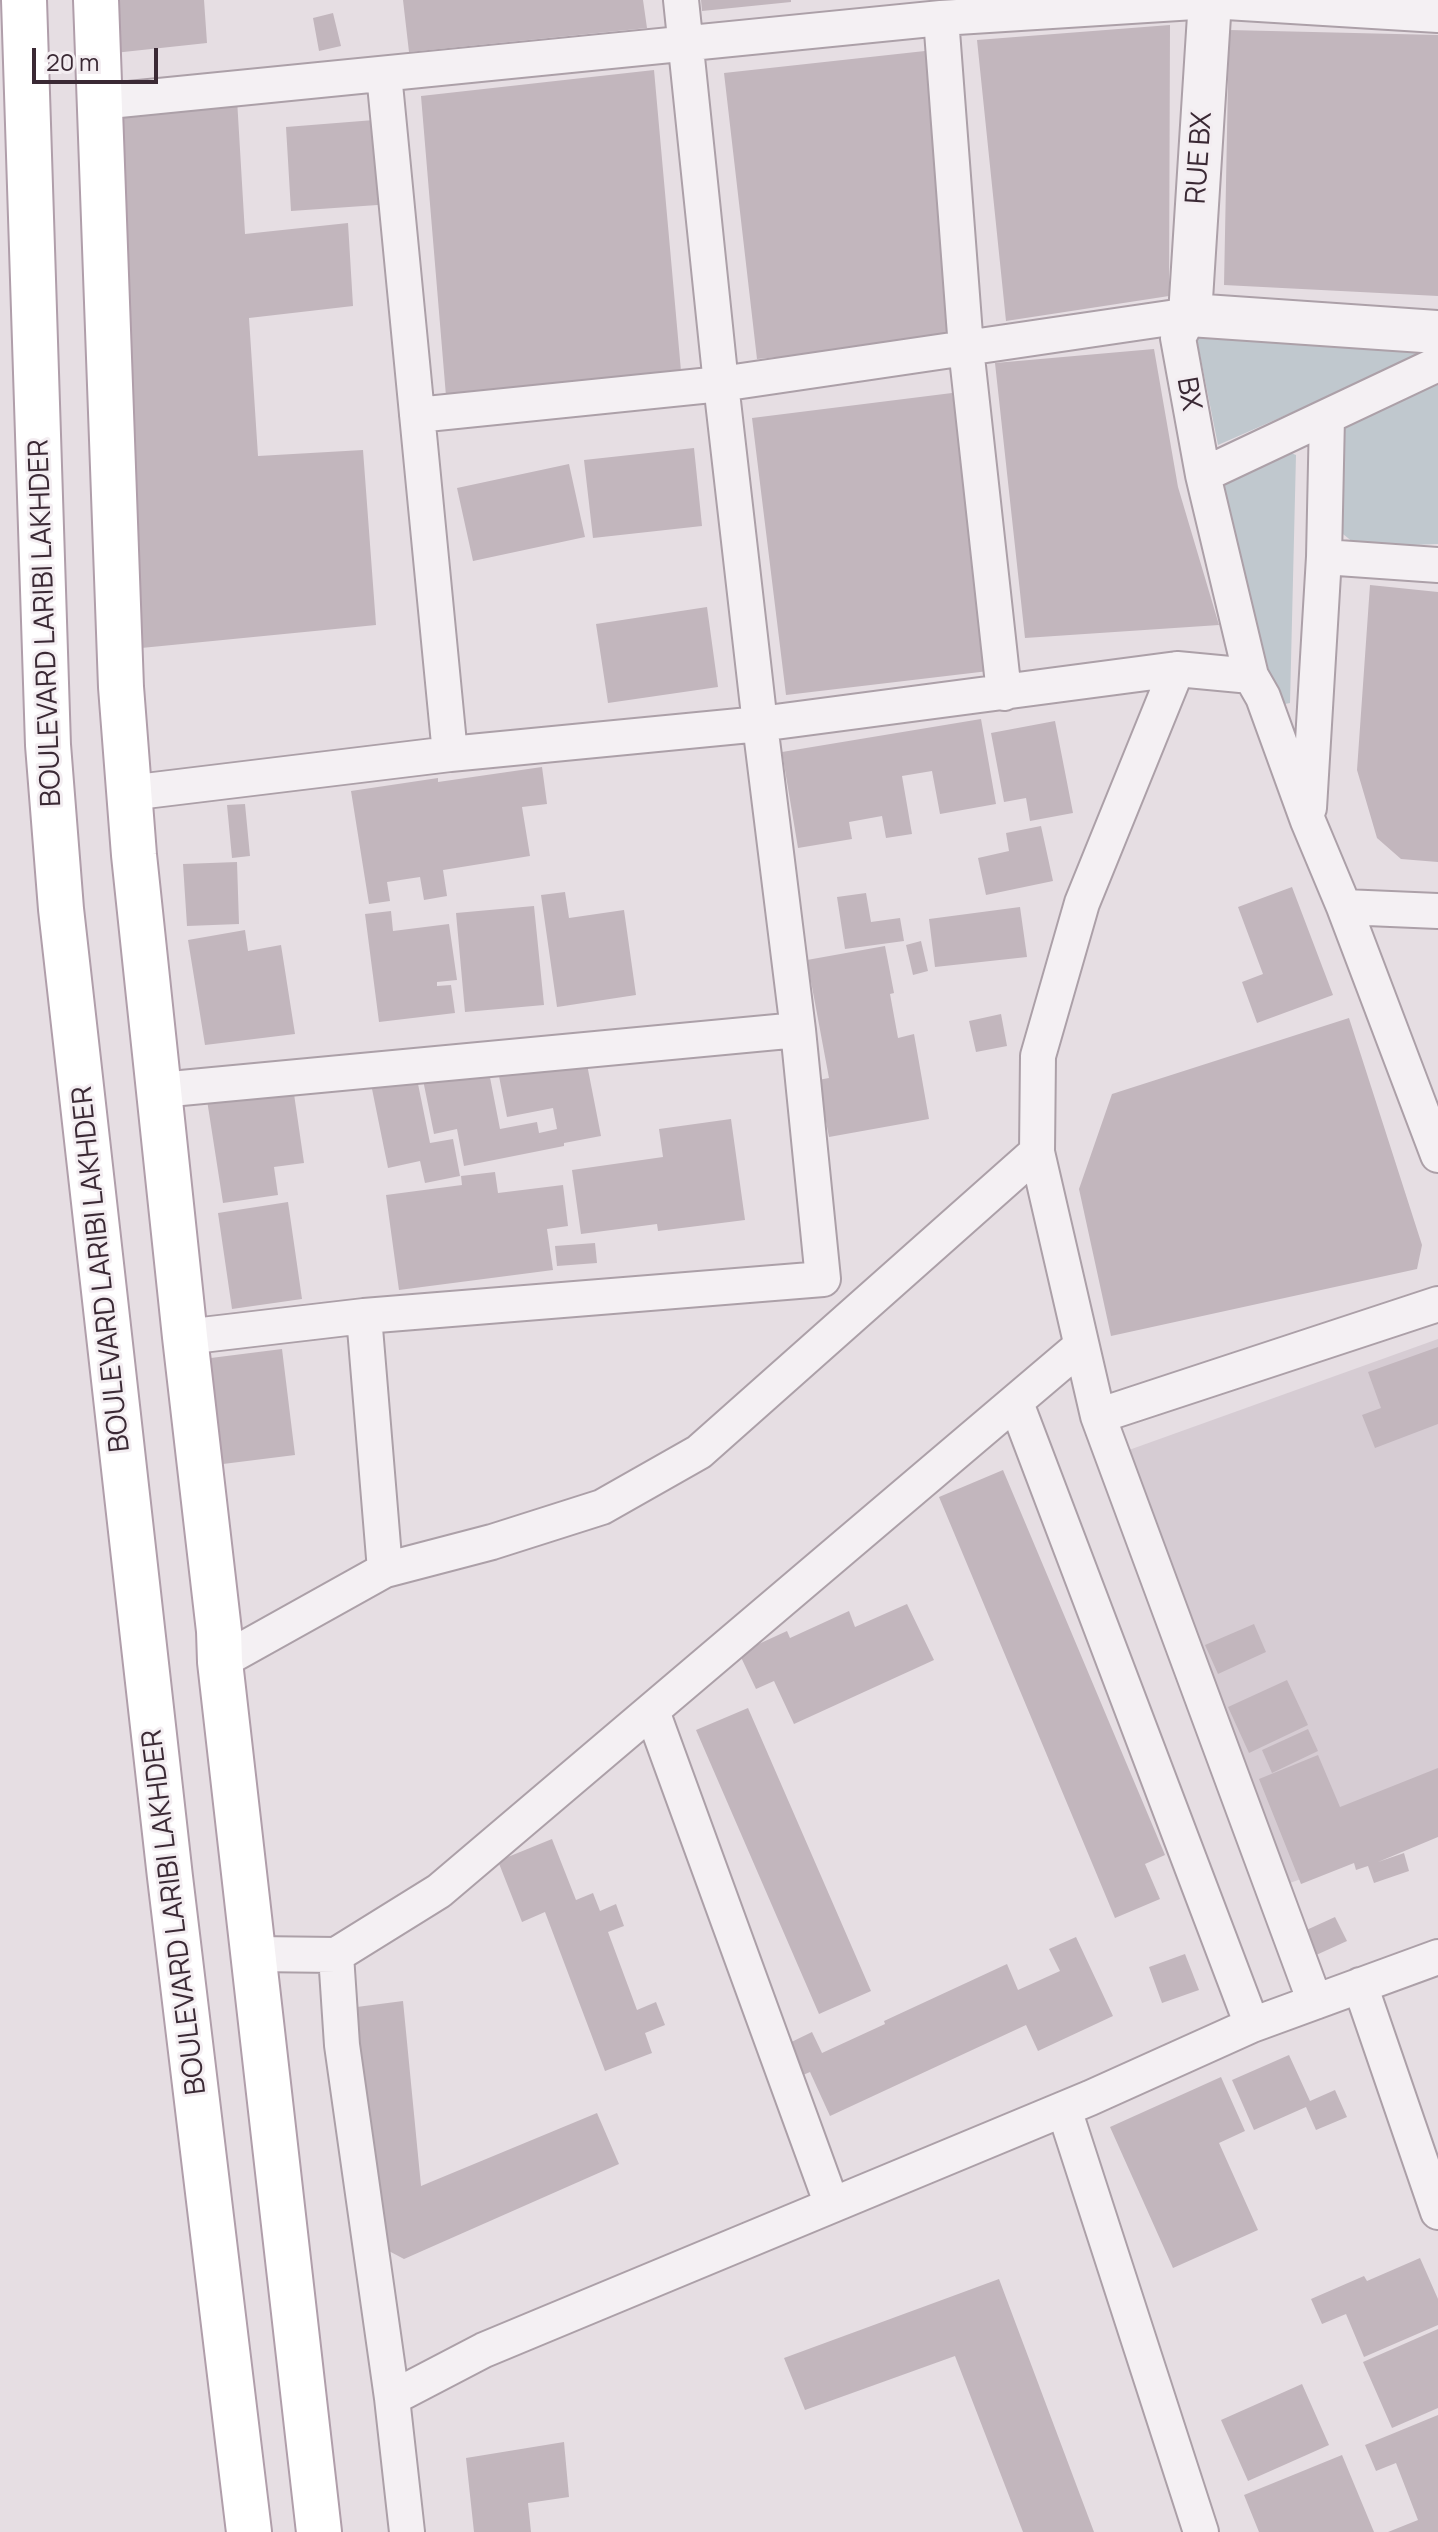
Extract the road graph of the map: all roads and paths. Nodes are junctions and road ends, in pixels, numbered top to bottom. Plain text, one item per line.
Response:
1 (24, 0) edge
2 (96, 0) edge
3 (681, 0) edge
4 (1210, 0) edge
5 (922, 13) edge
6 (1438, 15) edge
7 (686, 43) junction
8 (384, 74) junction
9 (99, 102) junction
10 (1190, 315) junction
11 (1438, 332) edge
12 (966, 348) junction
13 (1438, 364) edge
14 (721, 384) junction
15 (417, 415) junction
16 (1327, 417) junction
17 (1203, 475) junction
18 (1324, 557) junction
19 (1438, 565) edge
20 (1177, 669) junction
21 (1251, 676) junction
22 (1004, 693) junction
23 (760, 724) junction
24 (450, 754) junction
25 (129, 793) junction
26 (1308, 821) junction
27 (1344, 907) junction
28 (1438, 911) edge
29 (798, 1030) junction
30 (160, 1090) junction
31 (1437, 1151) edge
32 (1037, 1152) junction
33 (1438, 1304) edge
34 (364, 1316) junction
35 (185, 1337) junction
36 (1081, 1346) junction
37 (1016, 1403) junction
38 (1098, 1416) junction
39 (385, 1570) junction
40 (220, 1662) junction
41 (652, 1711) junction
42 (255, 1954) junction
43 (336, 1955) junction
44 (1438, 1957) edge
45 (1360, 1985) junction
46 (1315, 2002) junction
47 (1252, 2025) junction
48 (1064, 2109) junction
49 (832, 2205) junction
50 (1438, 2212) edge
51 (392, 2398) junction
52 (249, 2532) edge
53 (319, 2532) edge
54 (407, 2532) edge
55 (1201, 2532) edge

1 - 52 main road, BOULEVARD LARIBI LAKHDER
2 - 9 main road
3 - 7 street
4 - 5 street
4 - 6 street
4 - 10 street, RUE BX
5 - 7 street
5 - 12 street
7 - 8 street
7 - 14 street
8 - 9 street
8 - 15 street
9 - 25 main road
10 - 11 street
10 - 12 street
10 - 17 street, BX
12 - 14 street
12 - 22 street
13 - 16 street
14 - 15 street
14 - 23 street
15 - 24 street
16 - 17 street
16 - 18 street
17 - 21 street, BX
18 - 19 street
18 - 26 street
20 - 21 street
20 - 22 street
20 - 32 street
21 - 26 street, BX
22 - 23 street
23 - 24 street
23 - 29 street
24 - 25 street
25 - 30 main road
26 - 27 street, BX
27 - 28 street
27 - 31 street, BX
29 - 30 street
29 - 34 street
30 - 35 main road
32 - 36 street
32 - 39 street
33 - 38 street
34 - 35 street
34 - 39 street
35 - 40 main road
36 - 37 street
36 - 38 street
37 - 41 street
37 - 47 street
38 - 46 street
39 - 40 street
40 - 42 main road
41 - 43 street
41 - 49 street
42 - 43 street
42 - 53 main road
43 - 51 street
44 - 45 street
45 - 46 street
45 - 50 street
46 - 47 street
47 - 48 street
48 - 49 street
48 - 55 street
49 - 51 street
51 - 54 street

